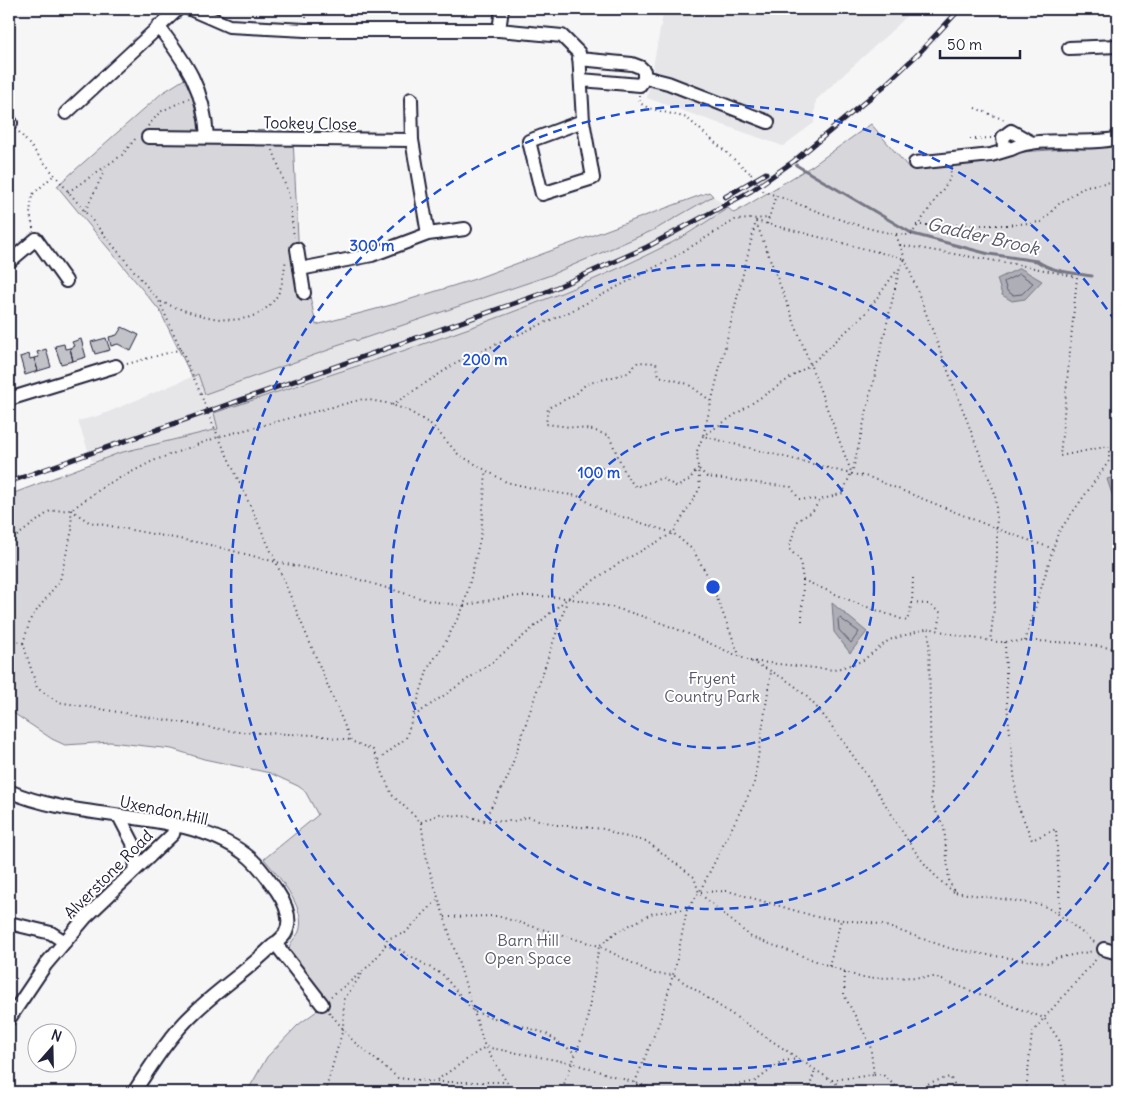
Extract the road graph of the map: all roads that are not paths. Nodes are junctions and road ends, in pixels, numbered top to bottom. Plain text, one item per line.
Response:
1 (178, 9) edge
2 (190, 9) edge
3 (502, 9) edge
4 (158, 26) junction
5 (499, 30) junction
6 (1118, 46) edge
7 (1069, 48) dead end
8 (579, 59) junction
9 (581, 80) junction
10 (641, 81) junction
11 (411, 99) dead end
12 (66, 114) dead end
13 (583, 121) junction
14 (768, 122) dead end
15 (143, 134) road end
16 (207, 137) junction
17 (1118, 138) edge
18 (412, 140) junction
19 (1032, 143) junction
20 (1012, 149) junction
21 (915, 163) dead end
22 (465, 229) dead end
23 (428, 234) junction
24 (297, 250) road end
25 (9, 262) edge
26 (300, 268) junction
27 (66, 281) dead end
28 (304, 293) dead end
29 (116, 366) road end
30 (9, 399) edge
31 (9, 791) edge
32 (119, 816) junction
33 (175, 825) junction
34 (136, 869) junction
35 (9, 923) edge
36 (280, 939) junction
37 (65, 942) junction
38 (1104, 949) road end
39 (1118, 953) edge
40 (322, 1004) road end
41 (9, 1018) edge
42 (134, 1092) edge

1 - 4 street
2 - 5 street
3 - 5 street
4 - 12 street
4 - 16 street
5 - 8 street
6 - 7 street
8 - 9 street
8 - 10 street
9 - 10 street
9 - 13 street
10 - 14 street
11 - 18 street
13 - 13 street
15 - 16 street, Tookey Close
16 - 18 street, Tookey Close
17 - 19 street
18 - 23 street
19 - 20 street
19 - 20 street
20 - 21 street
22 - 23 street
23 - 26 street
24 - 26 street
25 - 27 street
26 - 28 street
29 - 30 street
31 - 32 street, Uxendon Hill
32 - 33 street, Uxendon Hill
32 - 34 street
33 - 34 street, Alverstone Road
33 - 36 street, Uxendon Hill
34 - 37 street, Alverstone Road
35 - 37 street
36 - 40 street
36 - 42 street
37 - 41 street, Alverstone Road
38 - 39 street

